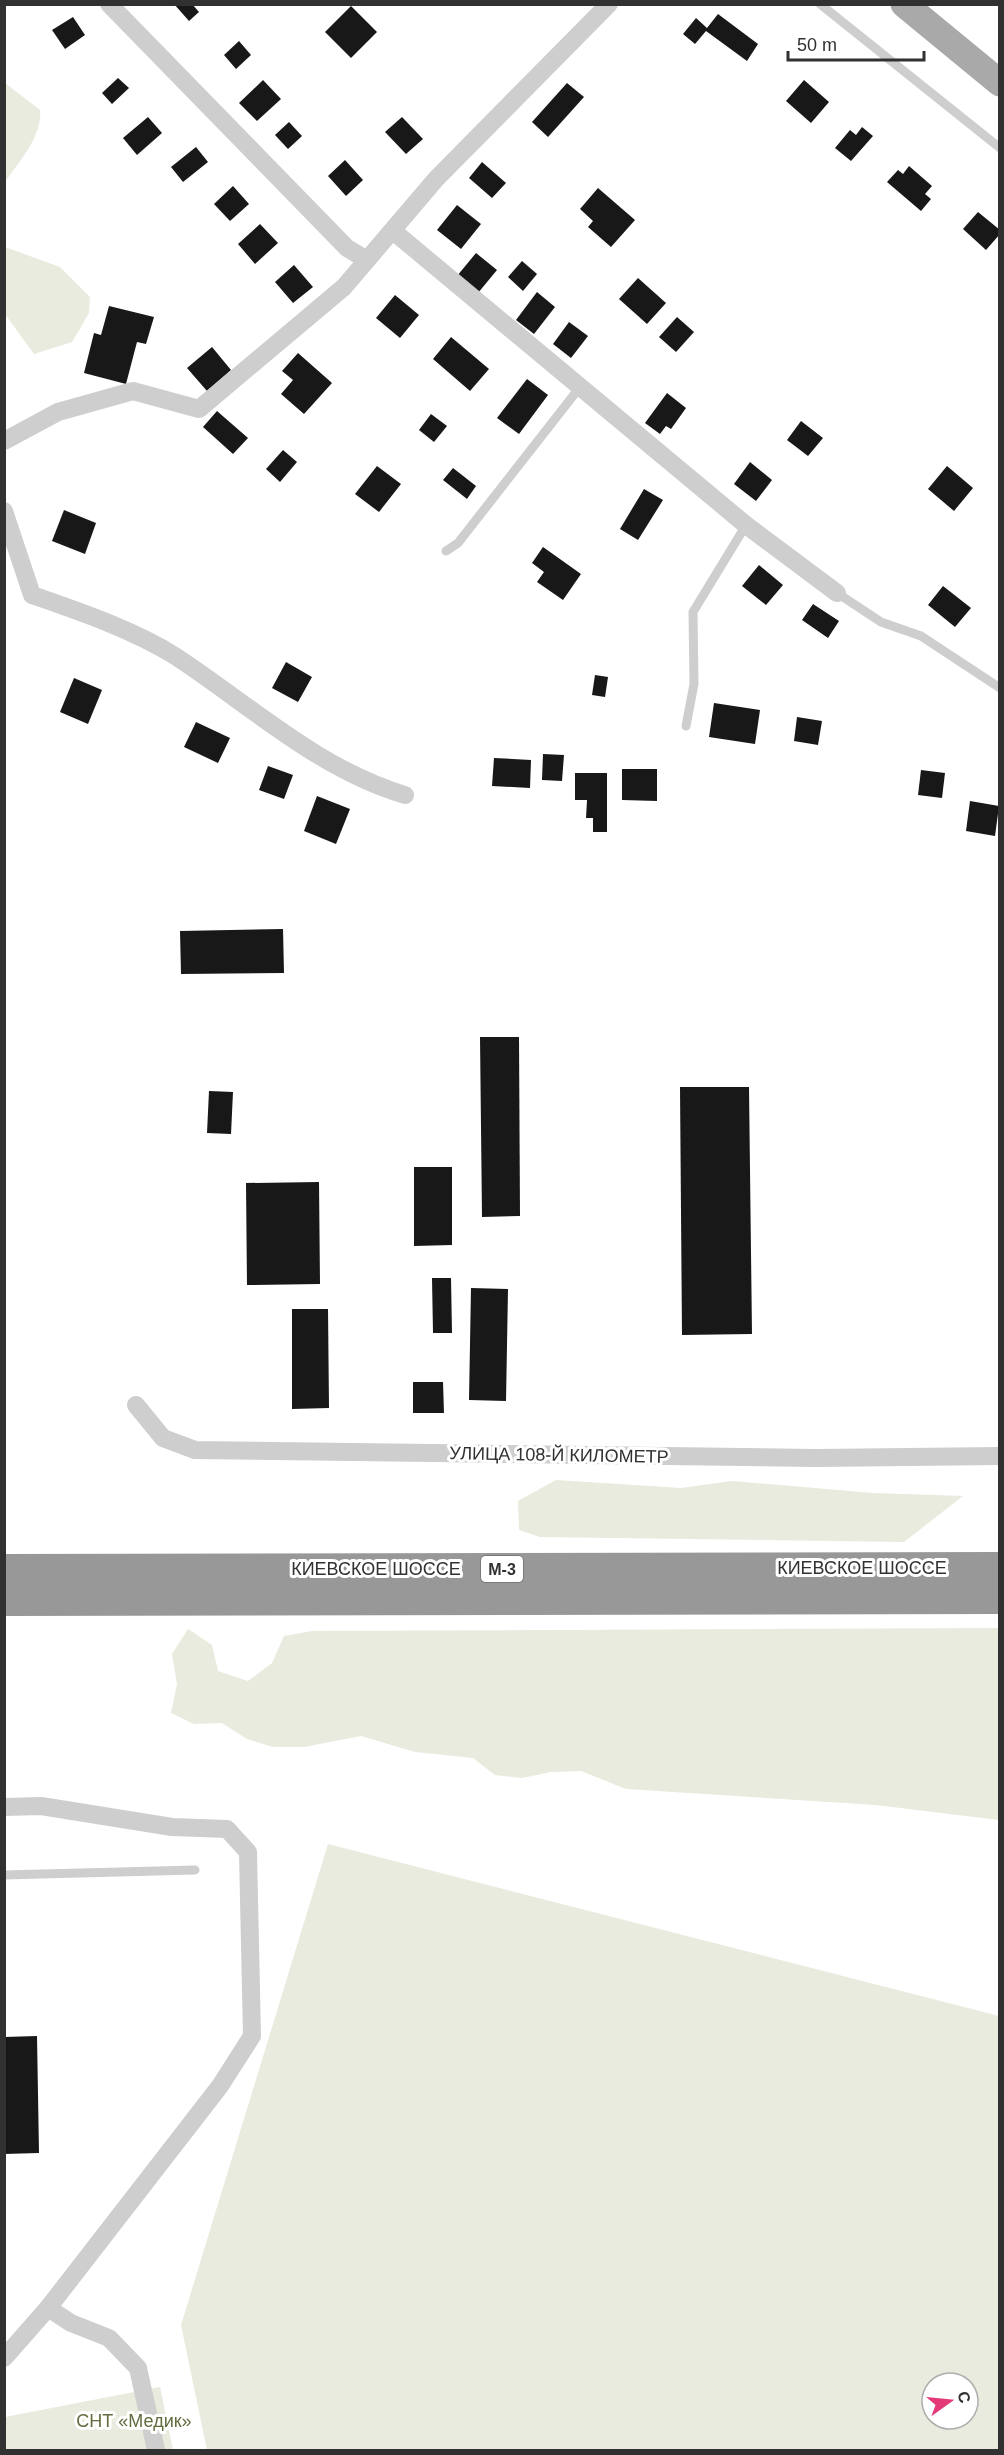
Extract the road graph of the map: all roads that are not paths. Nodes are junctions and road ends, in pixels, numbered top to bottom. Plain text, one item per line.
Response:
1 (109, 4) edge
2 (609, 4) edge
3 (819, 4) edge
4 (904, 4) edge
5 (999, 83) edge
6 (999, 148) edge
7 (393, 231) junction
8 (367, 260) junction
9 (580, 387) junction
10 (4, 441) edge
11 (4, 511) edge
12 (746, 525) junction
13 (446, 551) dead end
14 (837, 593) joint
15 (999, 688) edge
16 (686, 726) dead end
17 (405, 795) dead end
18 (136, 1405) dead end
19 (999, 1456) edge
20 (999, 1568) edge
21 (4, 1570) edge
22 (999, 1598) edge
23 (4, 1600) edge
24 (4, 1807) edge
25 (195, 1870) dead end
26 (4, 1875) edge
27 (48, 2308) junction
28 (4, 2358) edge
29 (156, 2451) edge

1 - 8 street
2 - 7 street
3 - 6 lane
4 - 5 main road
7 - 8 street
7 - 9 street
8 - 10 street
9 - 12 street
9 - 13 lane
11 - 17 street
12 - 14 street
12 - 16 lane
14 - 15 lane
18 - 19 street, УЛИЦА 108-Й КИЛОМЕТР
20 - 21 highway, КИЕВСКОЕ ШОССЕ / М-3
22 - 23 highway, КИЕВСКОЕ ШОССЕ / М-3
24 - 27 street
25 - 26 lane
27 - 28 street
27 - 29 street

